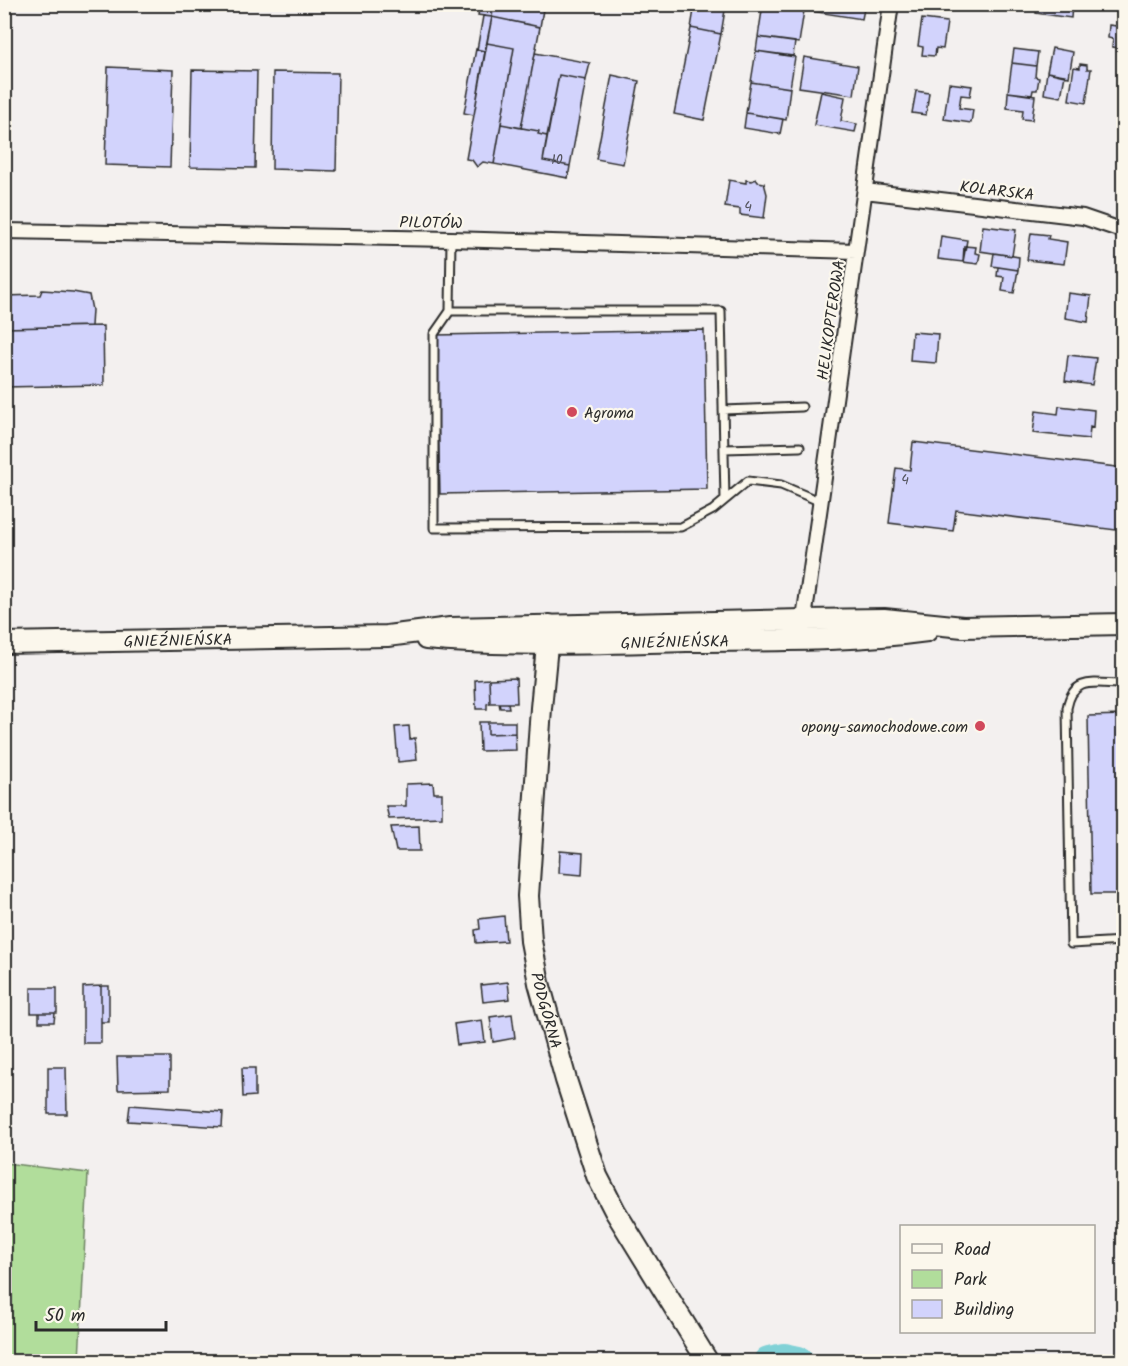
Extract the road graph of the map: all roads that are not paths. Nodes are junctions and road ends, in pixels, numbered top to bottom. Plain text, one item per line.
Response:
1 (891, 4) edge
2 (865, 191) junction
3 (4, 231) edge
4 (1124, 231) edge
5 (451, 239) junction
6 (856, 251) junction
7 (450, 311) junction
8 (802, 407) dead end
9 (723, 410) junction
10 (800, 447) dead end
11 (724, 448) junction
12 (725, 500) junction
13 (821, 502) junction
14 (804, 620) junction
15 (1124, 624) edge
16 (963, 627) junction
17 (549, 634) junction
18 (801, 639) junction
19 (4, 643) edge
20 (1124, 684) edge
21 (1124, 941) edge
22 (708, 1362) edge

1 - 2 street, HELIKOPTEROWA
2 - 4 street, KOLARSKA
2 - 6 street, HELIKOPTEROWA
3 - 5 street, PILOTÓW
5 - 6 street, PILOTÓW
5 - 7 lane
6 - 13 street, HELIKOPTEROWA
7 - 9 lane
7 - 12 lane
8 - 9 lane
9 - 11 lane
10 - 11 lane
11 - 12 lane
12 - 13 lane
13 - 14 street, HELIKOPTEROWA
14 - 16 main road, GNIEŹNIEŃSKA
14 - 17 main road, GNIEŹNIEŃSKA
14 - 18 street, HELIKOPTEROWA
15 - 16 main road, GNIEŹNIEŃSKA
16 - 18 main road, GNIEŹNIEŃSKA
17 - 18 main road, GNIEŹNIEŃSKA
17 - 19 main road, GNIEŹNIEŃSKA
17 - 22 main road, PODGÓRNA
20 - 21 lane

